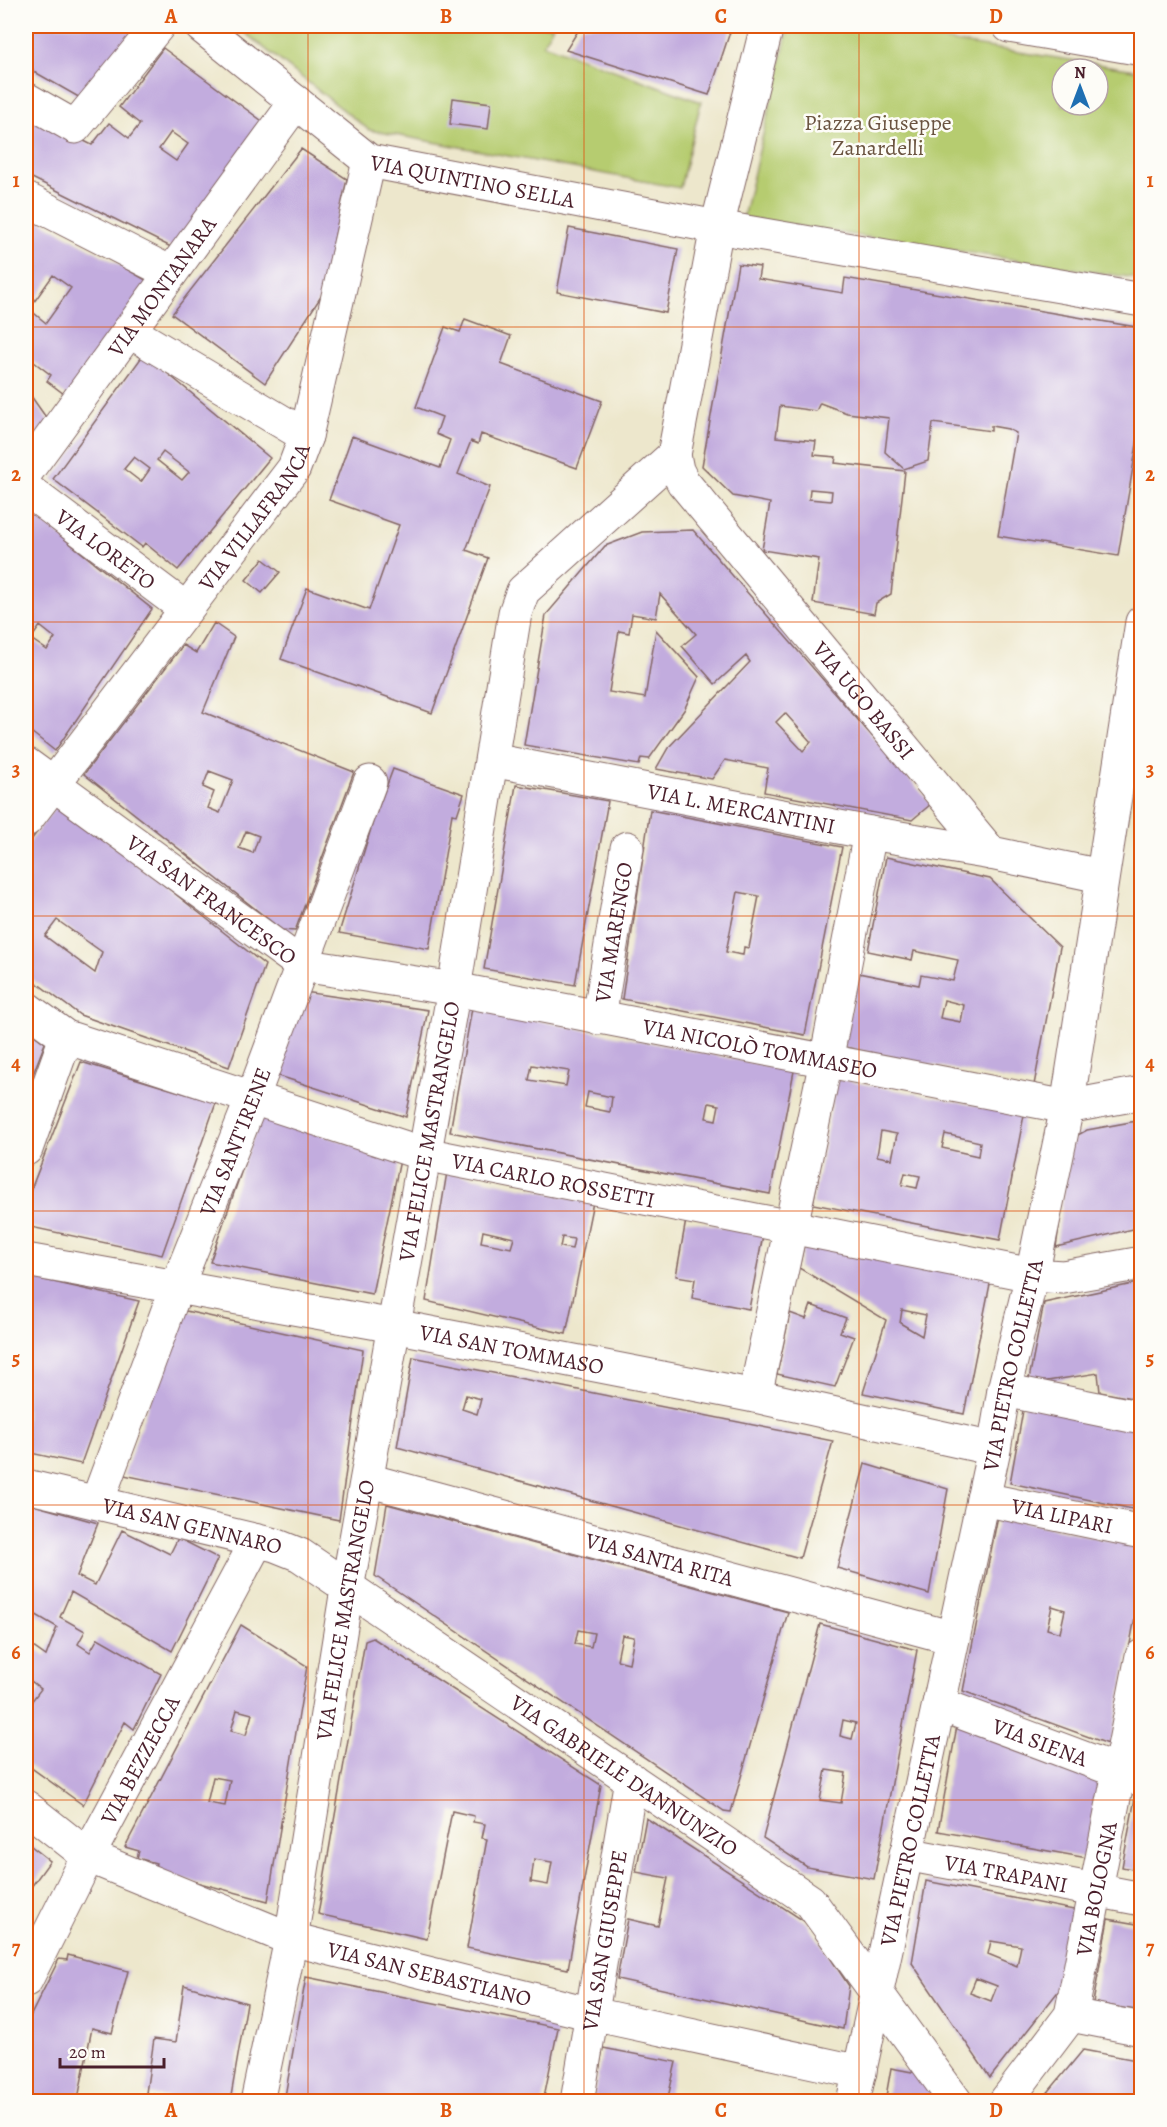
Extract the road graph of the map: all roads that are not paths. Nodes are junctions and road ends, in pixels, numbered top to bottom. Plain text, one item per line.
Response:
1 (158, 26) edge
2 (201, 26) edge
3 (767, 26) edge
4 (1009, 26) edge
5 (1050, 28) edge
6 (1142, 49) edge
7 (26, 99) edge
8 (296, 102) junction
9 (369, 161) junction
10 (26, 199) edge
11 (717, 227) junction
12 (171, 273) junction
13 (1142, 300) edge
14 (129, 331) junction
15 (306, 436) junction
16 (674, 455) junction
17 (26, 472) edge
18 (26, 489) edge
19 (186, 609) junction
20 (1142, 622) edge
21 (492, 760) junction
22 (26, 764) edge
23 (370, 782) dead end
24 (52, 784) junction
25 (26, 820) edge
26 (870, 832) junction
27 (627, 848) dead end
28 (991, 853) junction
29 (1101, 876) junction
30 (302, 965) junction
31 (454, 989) junction
32 (26, 1008) edge
33 (598, 1018) junction
34 (66, 1037) junction
35 (826, 1061) junction
36 (1142, 1093) edge
37 (252, 1099) junction
38 (1067, 1107) junction
39 (26, 1149) edge
40 (424, 1154) junction
41 (791, 1226) junction
42 (26, 1260) edge
43 (1142, 1263) edge
44 (1032, 1275) junction
45 (177, 1286) junction
46 (394, 1326) junction
47 (1004, 1390) junction
48 (755, 1396) junction
49 (1142, 1418) edge
50 (994, 1449) junction
51 (367, 1480) junction
52 (26, 1486) edge
53 (983, 1499) junction
54 (97, 1502) junction
55 (1142, 1532) edge
56 (257, 1541) junction
57 (347, 1589) junction
58 (953, 1638) junction
59 (1140, 1674) edge
60 (939, 1704) junction
61 (1130, 1776) edge
62 (631, 1779) junction
63 (26, 1807) edge
64 (906, 1854) junction
65 (88, 1856) junction
66 (1094, 1890) junction
67 (1142, 1899) edge
68 (291, 1939) junction
69 (26, 1980) edge
70 (877, 1990) junction
71 (592, 2014) junction
72 (1071, 2015) junction
73 (1142, 2029) edge
74 (856, 2087) edge
75 (257, 2102) edge
76 (577, 2102) edge
77 (956, 2102) edge
78 (1005, 2102) edge

1 - 7 street
2 - 8 street, VIA QUINTINO SELLA
3 - 11 street
4 - 5 street
5 - 6 street
8 - 9 street, VIA QUINTINO SELLA
8 - 12 street, VIA MONTANARA
9 - 11 street, VIA QUINTINO SELLA
9 - 15 street, VIA VILLAFRANCA
10 - 12 street
11 - 13 street
11 - 16 street
12 - 14 street, VIA MONTANARA
14 - 15 street
14 - 17 street, VIA MONTANARA
15 - 19 street, VIA VILLAFRANCA
16 - 21 street, VIA FELICE MASTRANGELO
16 - 28 street, VIA UGO BASSI
18 - 19 street, VIA LORETO
19 - 24 street, VIA VILLAFRANCA
20 - 29 street, VIA PIETRO COLLETTA
21 - 26 street, VIA L. MERCANTINI
21 - 31 street, VIA FELICE MASTRANGELO
22 - 24 street, VIA SAN FRANCESCO
23 - 30 street, VIA SANT'IRENE
24 - 25 street, VIA VILLAFRANCA
24 - 30 street, VIA SAN FRANCESCO
26 - 28 street, VIA L. MERCANTINI
26 - 35 street
27 - 33 street, VIA MARENGO
28 - 29 street
29 - 38 street, VIA PIETRO COLLETTA
30 - 31 street, VIA SAN FRANCESCO
30 - 37 street, VIA SANT'IRENE
31 - 33 street, VIA NICOLÒ TOMMASEO
31 - 40 street, VIA FELICE MASTRANGELO
32 - 34 street, VIA CARLO ROSSETTI
33 - 35 street, VIA NICOLÒ TOMMASEO
34 - 37 street, VIA CARLO ROSSETTI
34 - 39 street
35 - 38 street, VIA NICOLÒ TOMMASEO
35 - 41 street
36 - 38 street
37 - 40 street, VIA CARLO ROSSETTI
37 - 45 street, VIA SANT'IRENE
38 - 44 street, VIA PIETRO COLLETTA
40 - 41 street, VIA CARLO ROSSETTI
40 - 46 street, VIA FELICE MASTRANGELO
41 - 44 street, VIA CARLO ROSSETTI
41 - 48 street
42 - 45 street, VIA SAN TOMMASO
43 - 44 street, VIA CARLO ROSSETTI
44 - 47 street, VIA PIETRO COLLETTA
45 - 46 street, VIA SAN TOMMASO
45 - 54 street, VIA SANT'IRENE
46 - 48 street, VIA SAN TOMMASO
46 - 51 street, VIA FELICE MASTRANGELO
47 - 49 street
47 - 50 street, VIA PIETRO COLLETTA
48 - 50 street, VIA SAN TOMMASO
50 - 53 street, VIA PIETRO COLLETTA
51 - 57 street, VIA FELICE MASTRANGELO
51 - 58 street, VIA SANTA RITA
52 - 54 street, VIA SAN GENNARO
53 - 55 street, VIA LIPARI
53 - 58 street, VIA PIETRO COLLETTA
54 - 56 street, VIA SAN GENNARO
56 - 57 street, VIA SAN GENNARO
56 - 65 street, VIA BEZZECCA
57 - 62 street, VIA GABRIELE D'ANNUNZIO
57 - 68 street, VIA FELICE MASTRANGELO
58 - 60 street, VIA PIETRO COLLETTA
59 - 61 street, VIA BOLOGNA
60 - 61 street, VIA SIENA
60 - 64 street, VIA PIETRO COLLETTA
61 - 66 street, VIA BOLOGNA
62 - 70 street, VIA GABRIELE D'ANNUNZIO
62 - 71 street, VIA SAN GIUSEPPE
63 - 65 street, VIA SAN SEBASTIANO
64 - 66 street, VIA TRAPANI
64 - 70 street, VIA PIETRO COLLETTA
65 - 68 street, VIA SAN SEBASTIANO
65 - 69 street, VIA BEZZECCA
66 - 67 street, VIA TRAPANI
66 - 72 street, VIA BOLOGNA
68 - 71 street, VIA SAN SEBASTIANO
68 - 75 street, VIA FELICE MASTRANGELO
70 - 74 street, VIA PIETRO COLLETTA
70 - 77 street, VIA GABRIELE D'ANNUNZIO
71 - 74 street, VIA SAN SEBASTIANO
71 - 76 street, VIA SAN GIUSEPPE
72 - 73 street
72 - 78 street, VIA BOLOGNA

